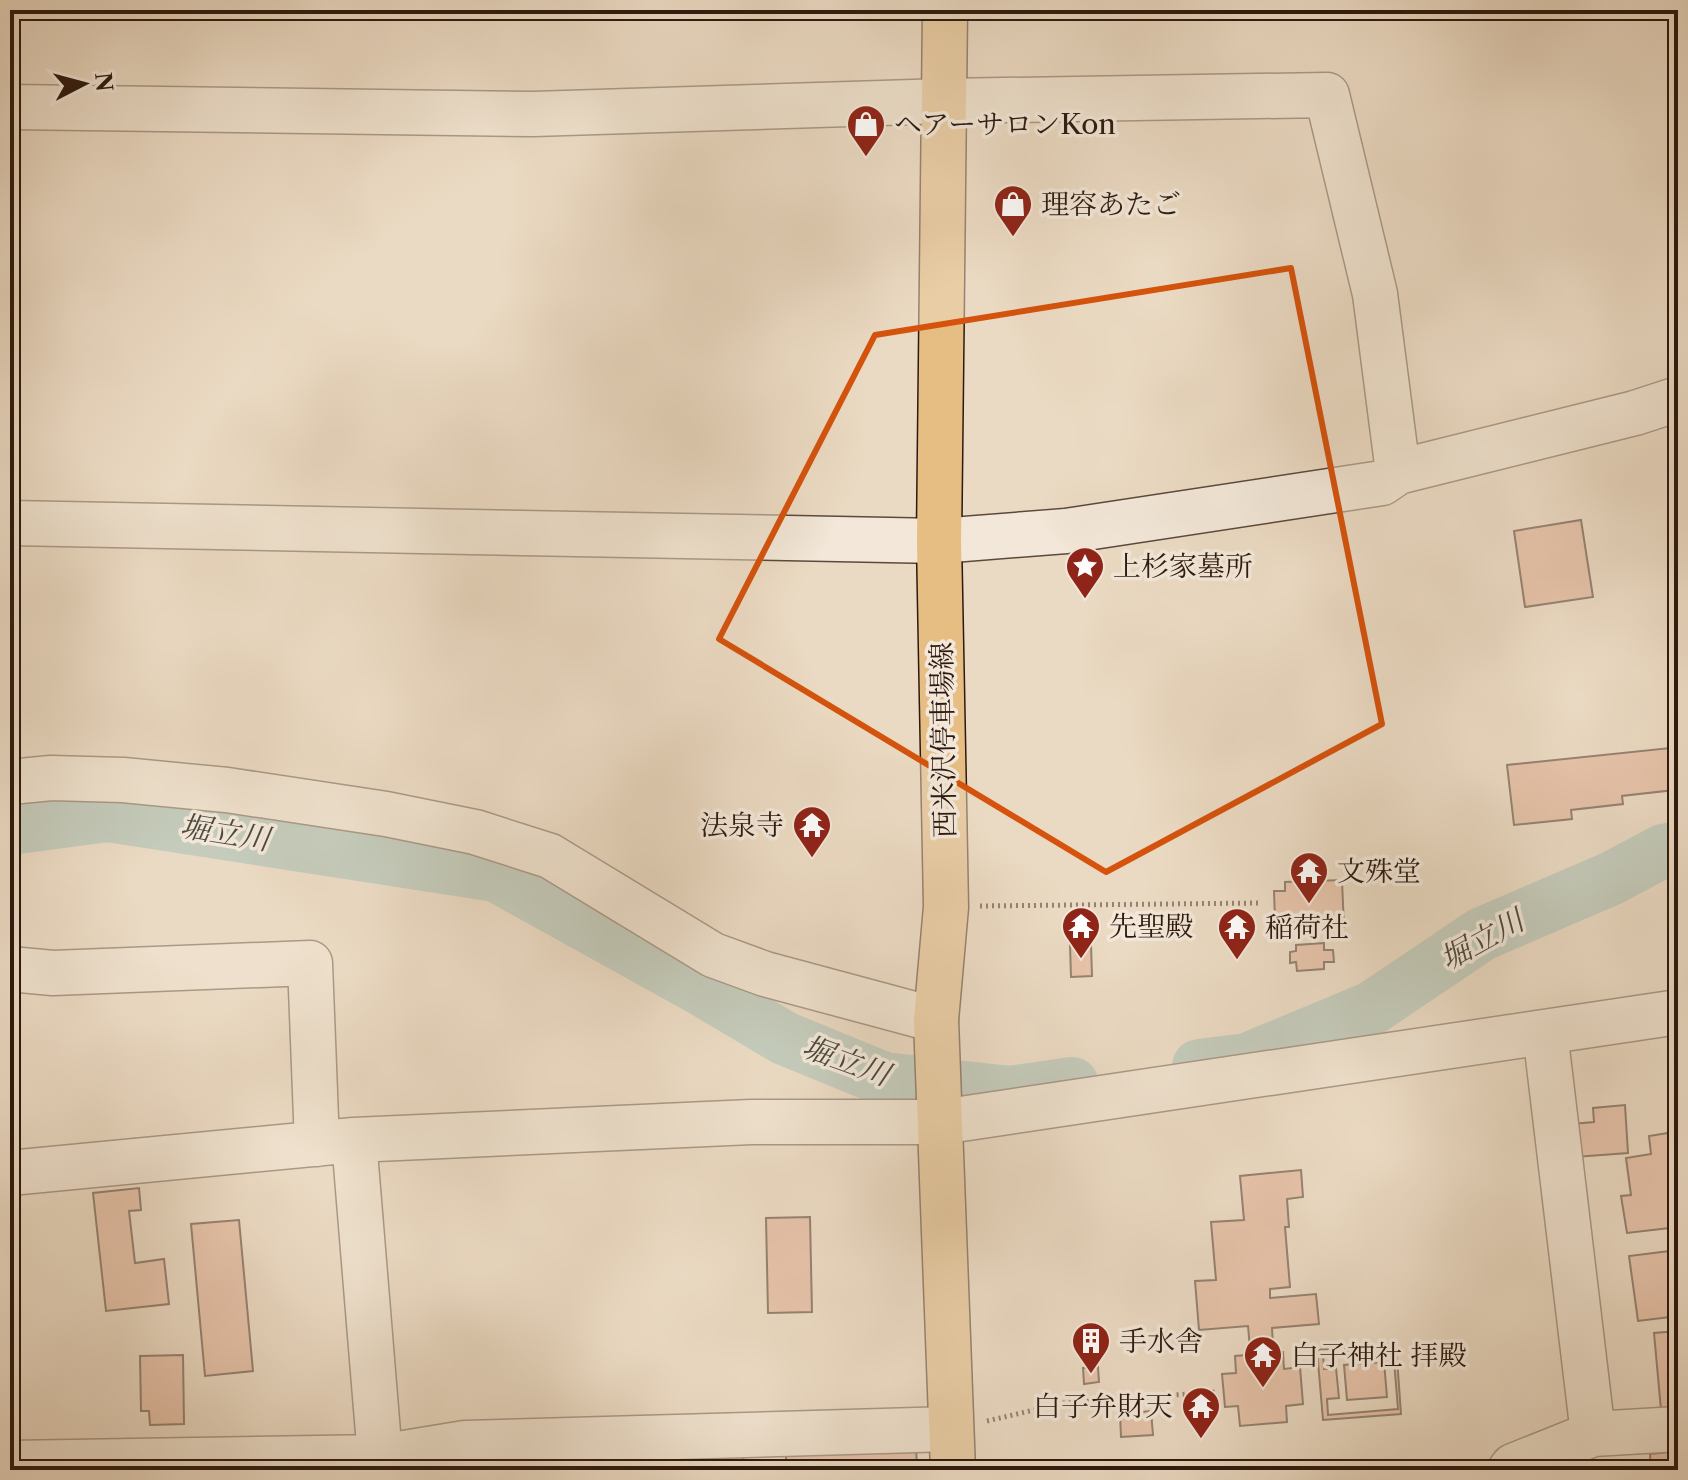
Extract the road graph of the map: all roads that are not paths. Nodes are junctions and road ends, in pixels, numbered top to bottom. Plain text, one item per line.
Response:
1 (945, 10) edge
2 (945, 101) junction
3 (10, 107) edge
4 (1678, 399) edge
5 (1398, 472) junction
6 (10, 523) edge
7 (939, 541) junction
8 (10, 782) edge
9 (10, 969) edge
10 (1678, 1012) edge
11 (936, 1020) junction
12 (1545, 1032) junction
13 (940, 1115) junction
14 (335, 1142) junction
15 (10, 1173) edge
16 (1678, 1429) edge
17 (1593, 1434) junction
18 (952, 1449) edge
19 (380, 1457) junction
20 (466, 1457) edge
21 (10, 1463) edge
22 (1510, 1470) edge

1 - 2 main road, 西米沢停車場線
2 - 3 street
2 - 5 street
2 - 7 main road, 西米沢停車場線
4 - 5 street
5 - 7 street
6 - 7 street
7 - 11 main road, 西米沢停車場線
8 - 11 street
9 - 14 street
10 - 12 street
11 - 13 main road, 西米沢停車場線
12 - 13 street
12 - 17 street
13 - 14 street
13 - 18 main road, 西米沢停車場線
14 - 15 street
14 - 19 street
16 - 17 street
17 - 22 street
18 - 20 street
19 - 20 street
19 - 21 street

